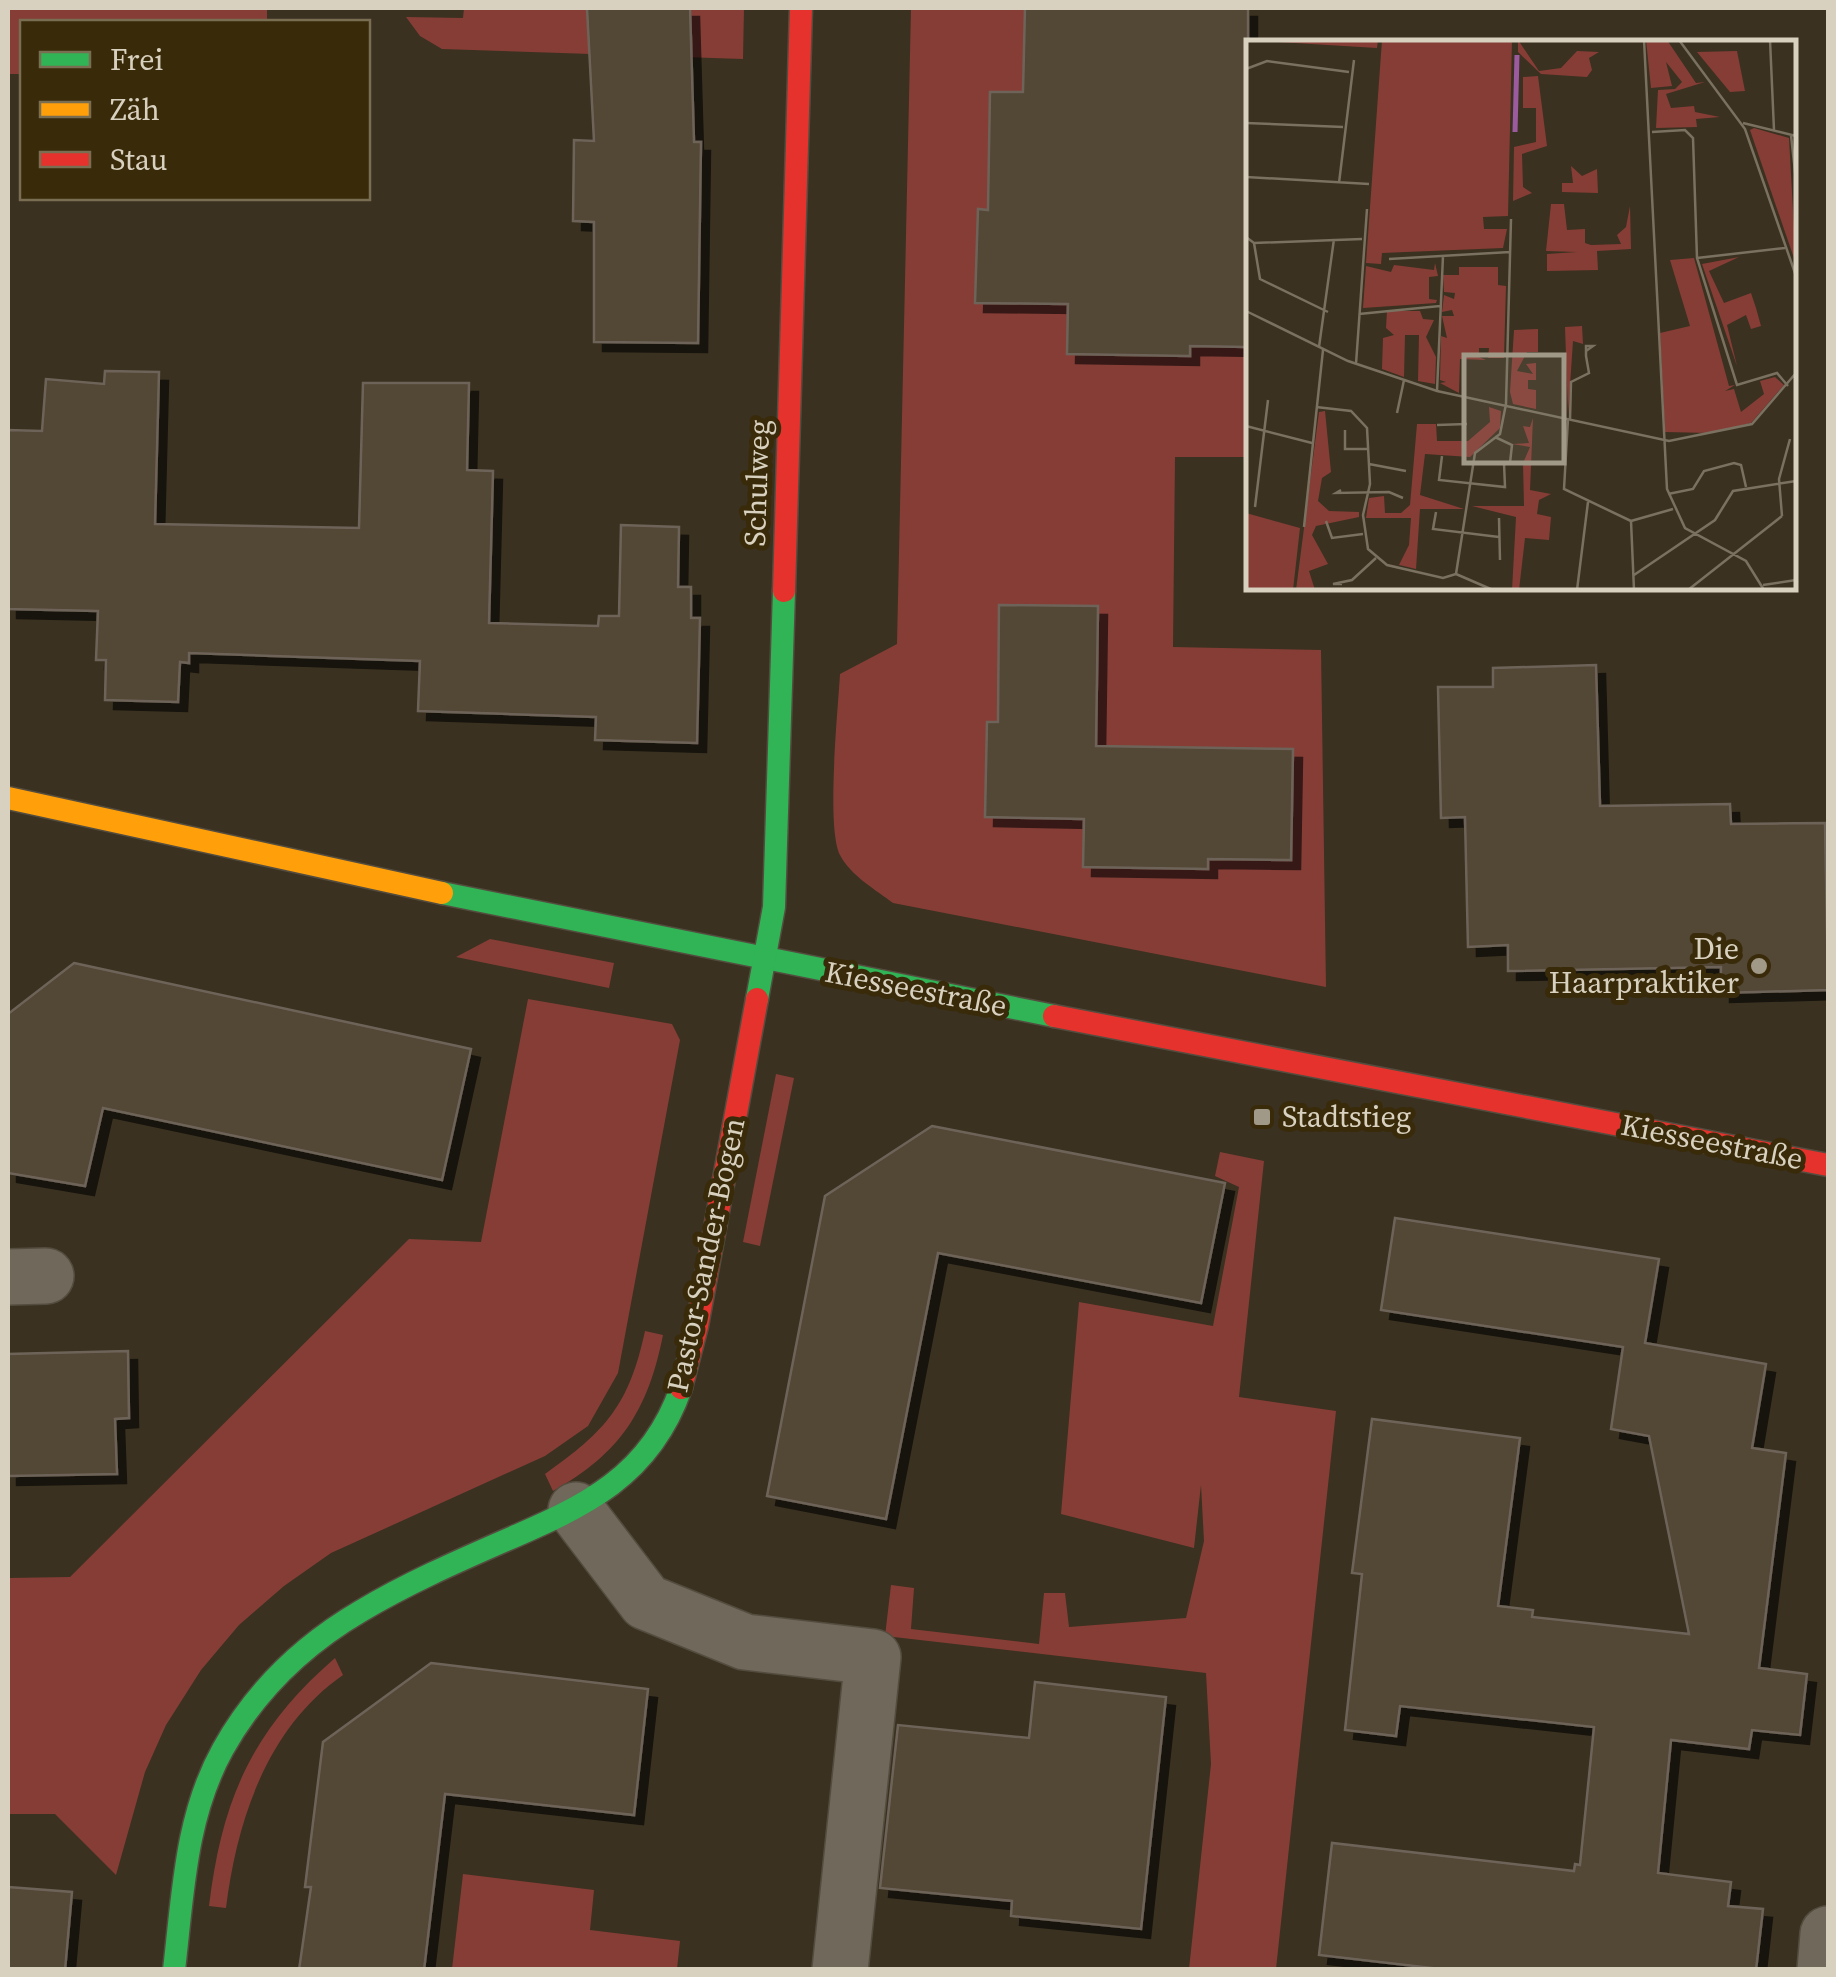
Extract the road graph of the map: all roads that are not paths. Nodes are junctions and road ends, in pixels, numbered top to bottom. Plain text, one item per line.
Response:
1 (801, 8) edge
2 (8, 798) edge
3 (764, 960) junction
4 (1828, 1165) edge
5 (576, 1510) junction
6 (1828, 1934) edge
7 (174, 1970) edge
8 (840, 1970) edge
9 (1825, 1970) edge

1 - 3 street, Schulweg
2 - 3 street, Kiesseestraße
3 - 4 street, Kiesseestraße
3 - 5 street, Pastor-Sander-Bogen
5 - 7 street, Pastor-Sander-Bogen
5 - 8 street
6 - 9 street

